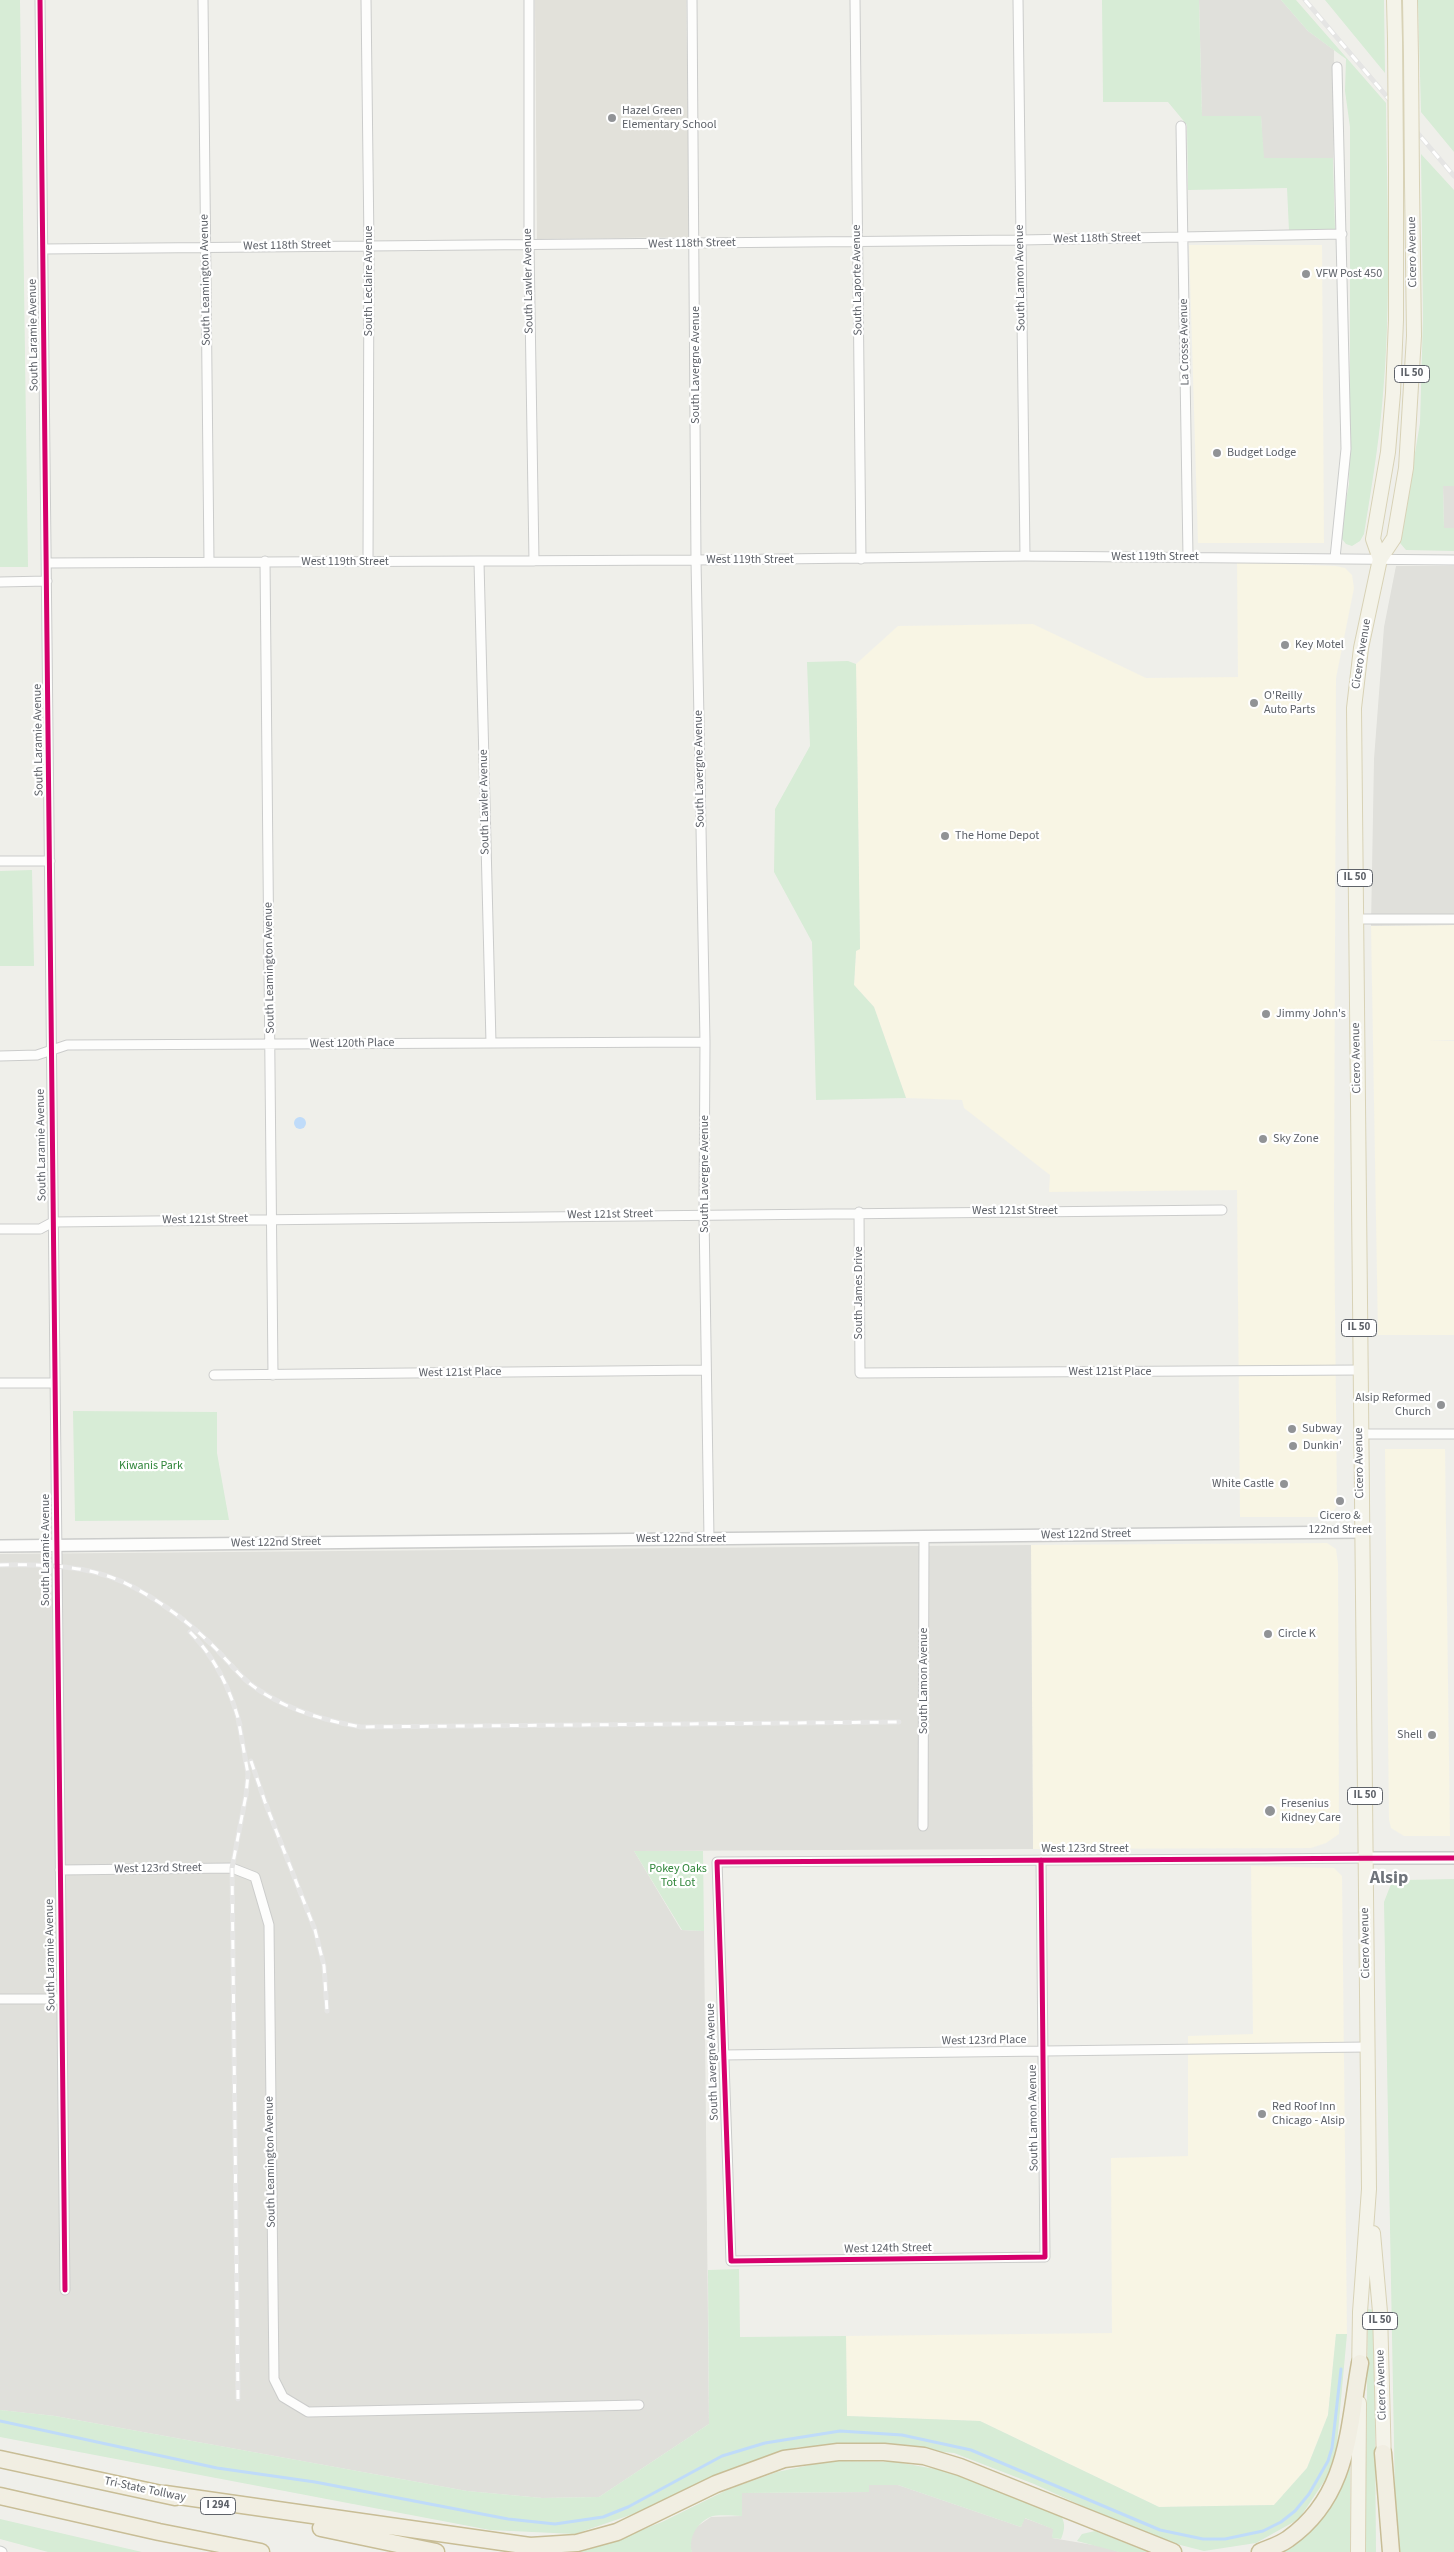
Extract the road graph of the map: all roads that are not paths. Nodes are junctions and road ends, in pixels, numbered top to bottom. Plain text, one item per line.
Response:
1 (40, 0) edge
2 (203, 0) edge
3 (366, 0) edge
4 (529, 0) edge
5 (692, 0) edge
6 (855, 0) edge
7 (1018, 0) edge
8 (1394, 0) edge
9 (1410, 0) edge
10 (1338, 67) dead end
11 (1181, 126) dead end
12 (1342, 234) junction
13 (1183, 238) junction
14 (1020, 240) junction
15 (858, 242) junction
16 (369, 244) junction
17 (696, 244) junction
18 (529, 245) junction
19 (206, 248) junction
20 (43, 249) junction
21 (1025, 556) junction
22 (1188, 557) junction
23 (1335, 558) junction
24 (861, 559) junction
25 (1380, 559) junction
26 (696, 560) junction
27 (1454, 560) edge
28 (209, 561) junction
29 (266, 561) junction
30 (534, 561) junction
31 (368, 562) junction
32 (479, 562) junction
33 (47, 563) junction
34 (47, 581) junction
35 (0, 582) edge
36 (0, 861) edge
37 (50, 861) junction
38 (1355, 919) junction
39 (1454, 919) edge
40 (705, 1042) junction
41 (491, 1043) junction
42 (270, 1045) junction
43 (50, 1050) junction
44 (0, 1056) edge
45 (1222, 1210) dead end
46 (859, 1212) junction
47 (704, 1214) junction
48 (272, 1219) junction
49 (52, 1222) junction
50 (0, 1230) edge
51 (706, 1370) junction
52 (1360, 1370) junction
53 (860, 1373) joint
54 (274, 1375) junction
55 (214, 1376) dead end
56 (0, 1383) edge
57 (54, 1383) junction
58 (1360, 1434) junction
59 (1454, 1434) edge
60 (1361, 1532) junction
61 (924, 1536) junction
62 (709, 1539) junction
63 (56, 1545) junction
64 (0, 1546) edge
65 (923, 1826) dead end
66 (1366, 1858) junction
67 (1454, 1858) edge
68 (1041, 1860) junction
69 (717, 1862) joint
70 (60, 1870) junction
71 (255, 1876) joint
72 (0, 1999) edge
73 (61, 1999) junction
74 (1367, 2047) junction
75 (1043, 2050) junction
76 (722, 2055) junction
77 (1369, 2189) junction
78 (1045, 2257) joint
79 (731, 2261) joint
80 (65, 2290) dead end
81 (1360, 2363) junction
82 (639, 2405) dead end
83 (1384, 2453) junction
84 (0, 2458) edge
85 (165, 2494) junction
86 (0, 2496) edge
87 (159, 2532) junction
88 (197, 2552) edge
89 (261, 2552) edge
90 (436, 2552) edge
91 (1173, 2552) edge
92 (1260, 2552) edge
93 (1358, 2552) edge
94 (1384, 2552) edge
95 (1391, 2552) edge

1 - 20 street, South Laramie Avenue
2 - 19 street, South Leamington Avenue
3 - 16 street, South Leclaire Avenue
4 - 18 street, South Lawler Avenue
5 - 17 street, South Lavergne Avenue
6 - 15 street, South Laporte Avenue
7 - 14 street, South Lamon Avenue
8 - 25 main road, Cicero Avenue / IL 50, bridge
9 - 25 main road, Cicero Avenue / IL 50, bridge
10 - 12 street
11 - 13 street, La Crosse Avenue
12 - 13 street, West 118th Street
12 - 23 street
13 - 14 street, West 118th Street
13 - 22 street, La Crosse Avenue
14 - 15 street, West 118th Street
14 - 21 street, South Lamon Avenue
15 - 17 street, West 118th Street
15 - 24 street, South Laporte Avenue
16 - 18 street, West 118th Street
16 - 19 street, West 118th Street
16 - 31 street, South Leclaire Avenue
17 - 18 street, West 118th Street
17 - 26 street, South Lavergne Avenue
18 - 30 street, South Lawler Avenue
19 - 20 street, West 118th Street
19 - 28 street, South Leamington Avenue
20 - 33 street, South Laramie Avenue
21 - 22 street, West 119th Street
21 - 24 street, West 119th Street
22 - 23 street, West 119th Street
23 - 25 street, West 119th Street
24 - 26 street, West 119th Street
25 - 27 street, West 119th Street
25 - 38 main road, Cicero Avenue / IL 50
26 - 30 street, West 119th Street
26 - 40 street, South Lavergne Avenue
28 - 29 street, West 119th Street
28 - 33 street, West 119th Street
29 - 31 street, West 119th Street
29 - 42 street, South Leamington Avenue
30 - 32 street, West 119th Street
31 - 32 street, West 119th Street
32 - 41 street, South Lawler Avenue
33 - 34 street, South Laramie Avenue
34 - 35 street
34 - 37 street, South Laramie Avenue
36 - 37 street
37 - 43 street, South Laramie Avenue
38 - 39 street
38 - 52 main road, Cicero Avenue / IL 50
40 - 41 street, West 120th Place
40 - 47 street, South Lavergne Avenue
41 - 42 street, West 120th Place
42 - 43 street, West 120th Place
42 - 48 street, South Leamington Avenue
43 - 44 street, West 120th Place
43 - 49 street, South Laramie Avenue
45 - 46 street, West 121st Street
46 - 47 street, West 121st Street
46 - 53 street, South James Drive
47 - 48 street, West 121st Street
47 - 51 street, South Lavergne Avenue
48 - 49 street, West 121st Street
48 - 54 street, South Leamington Avenue
49 - 50 street, West 121st Street
49 - 57 street, South Laramie Avenue
51 - 54 street, West 121st Place
51 - 62 street, South Lavergne Avenue
52 - 53 street, West 121st Place
52 - 58 main road, Cicero Avenue / IL 50
54 - 55 street, West 121st Place
56 - 57 street
57 - 63 street, South Laramie Avenue
58 - 59 street
58 - 60 main road, Cicero Avenue / IL 50
60 - 61 street, West 122nd Street
60 - 66 main road, Cicero Avenue / IL 50
61 - 62 street, West 122nd Street
61 - 65 street, South Lamon Avenue
62 - 63 street, West 122nd Street
63 - 64 street, West 122nd Street
63 - 70 street, South Laramie Avenue
66 - 67 street, West 123rd Street
66 - 68 street, West 123rd Street
66 - 74 main road, Cicero Avenue / IL 50
68 - 69 street, West 123rd Street
68 - 75 street, South Lamon Avenue
69 - 76 street, South Lavergne Avenue
70 - 71 street, West 123rd Street
70 - 73 street, South Laramie Avenue
71 - 82 street, South Leamington Avenue
72 - 73 street
73 - 80 street, South Laramie Avenue
74 - 75 street, West 123rd Place
74 - 77 main road, Cicero Avenue / IL 50
75 - 76 street, West 123rd Place
75 - 78 street, South Lamon Avenue
76 - 79 street, South Lavergne Avenue
77 - 81 main road, Cicero Avenue / IL 50
77 - 83 main road, Cicero Avenue / IL 50
78 - 79 street, West 124th Street
81 - 92 highway
81 - 93 main road, Cicero Avenue / IL 50
83 - 94 main road, Cicero Avenue / IL 50
83 - 95 highway
84 - 85 highway, Tri-State Tollway / I 294
85 - 90 highway, Tri-State Tollway / I 294
85 - 91 highway
86 - 87 highway
87 - 88 highway
87 - 89 highway

